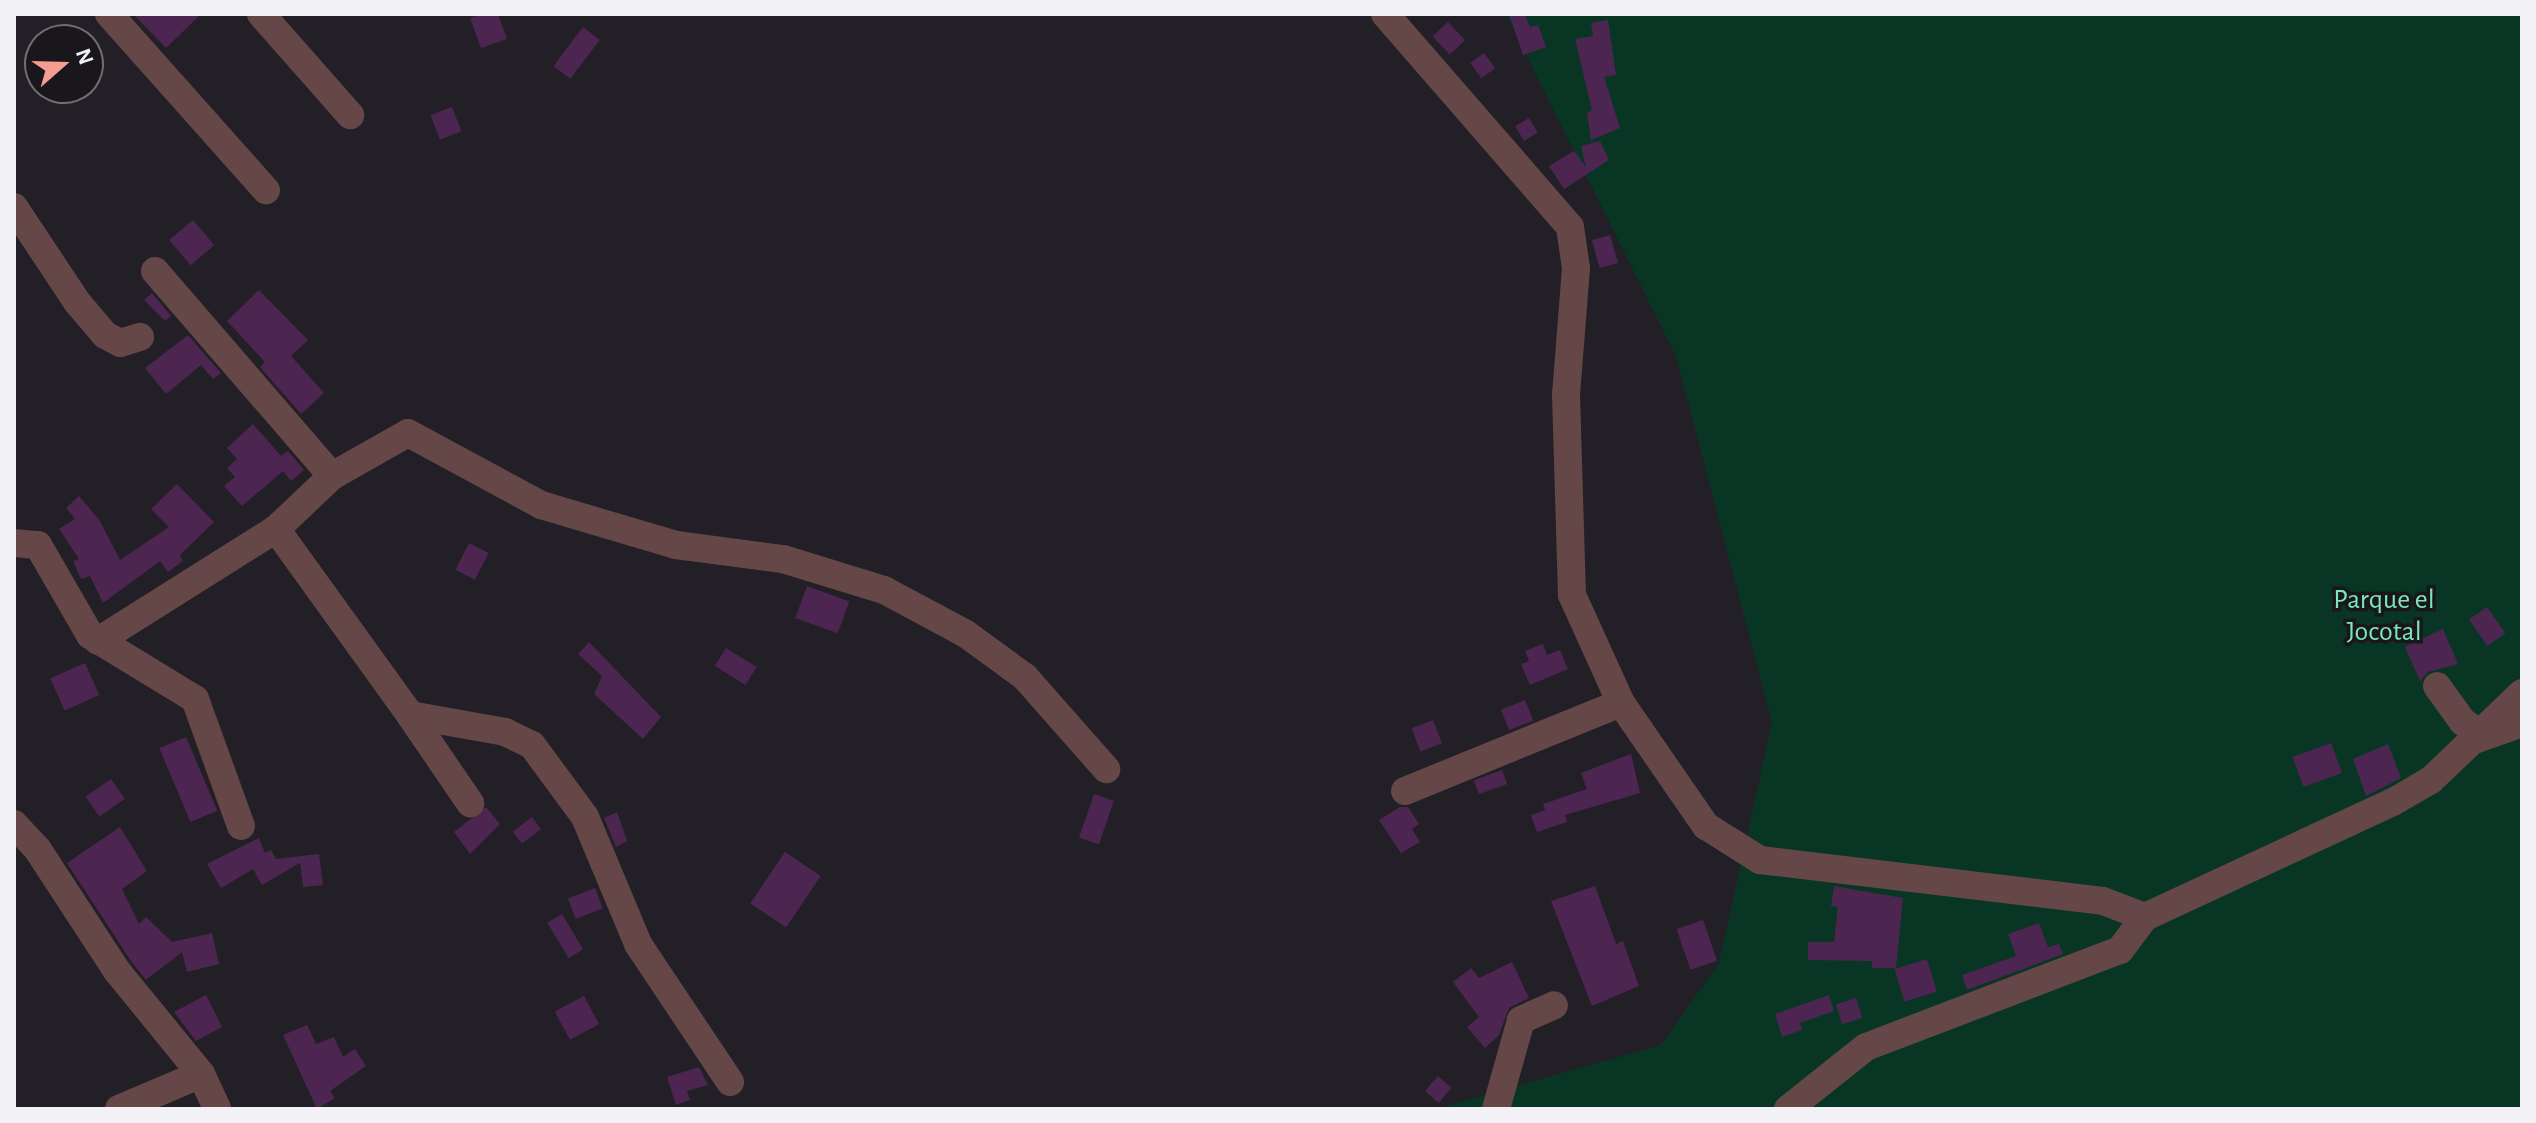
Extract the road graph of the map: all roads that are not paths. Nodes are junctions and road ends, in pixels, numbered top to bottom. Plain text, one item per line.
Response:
1 (109, 14) edge
2 (261, 14) edge
3 (1385, 14) edge
4 (350, 115) dead end
5 (266, 190) dead end
6 (14, 207) edge
7 (155, 271) dead end
8 (140, 337) dead end
9 (332, 476) junction
10 (276, 529) junction
11 (14, 543) edge
12 (98, 641) junction
13 (2437, 686) dead end
14 (2522, 693) edge
15 (1621, 703) junction
16 (410, 715) junction
17 (2522, 723) edge
18 (2473, 736) junction
19 (1106, 769) dead end
20 (1405, 791) dead end
21 (470, 803) dead end
22 (14, 824) edge
23 (241, 826) dead end
24 (2145, 917) junction
25 (1554, 1005) dead end
26 (201, 1074) junction
27 (730, 1082) dead end
28 (119, 1109) edge
29 (217, 1109) edge
30 (1496, 1109) edge
31 (1788, 1109) edge

1 - 5 street
2 - 4 street
3 - 15 street
6 - 8 street
7 - 9 street
9 - 10 street
9 - 19 street
10 - 12 street
10 - 16 street
11 - 12 street
12 - 23 street
13 - 18 street
14 - 18 street
15 - 20 street
15 - 24 street
16 - 21 street
16 - 27 street
17 - 18 street
18 - 24 street
22 - 26 street
24 - 31 street
25 - 30 street
26 - 28 street
26 - 29 street

